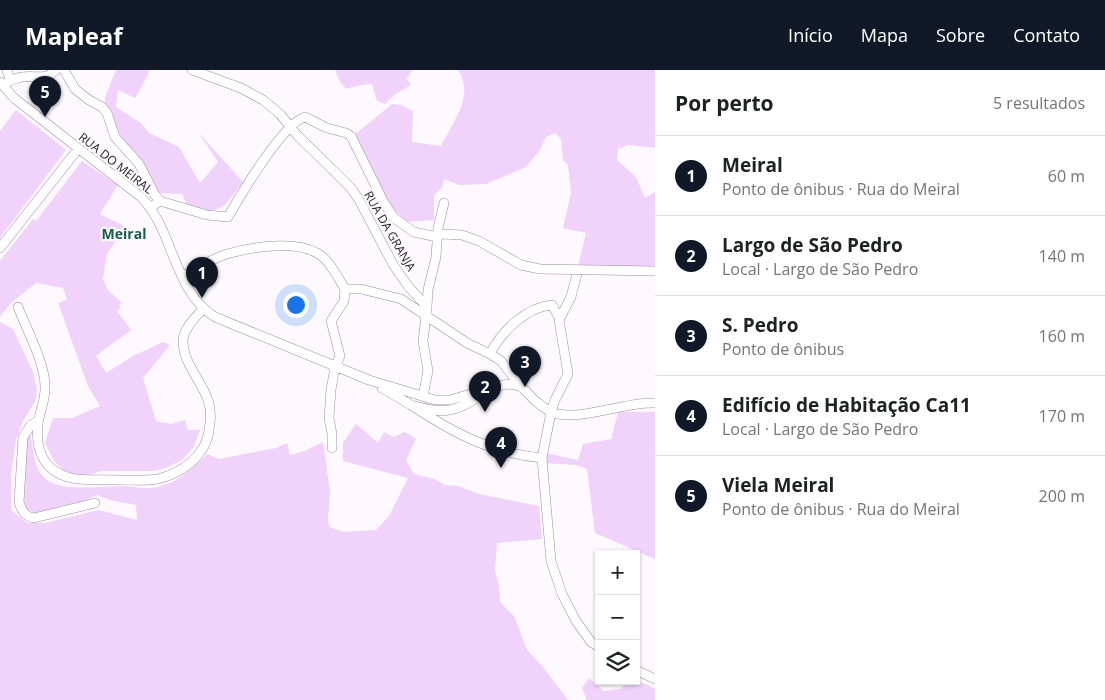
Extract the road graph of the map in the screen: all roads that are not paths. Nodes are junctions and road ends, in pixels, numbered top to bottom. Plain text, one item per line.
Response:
1 (7, 70) edge
2 (56, 70) edge
3 (64, 70) edge
4 (192, 70) edge
5 (4, 82) edge
6 (290, 126) junction
7 (78, 149) junction
8 (160, 201) junction
9 (444, 203) dead end
10 (151, 207) junction
11 (437, 237) junction
12 (0, 248) edge
13 (578, 270) junction
14 (655, 271) edge
15 (182, 277) junction
16 (345, 289) junction
17 (18, 307) dead end
18 (203, 309) junction
19 (426, 311) junction
20 (561, 315) junction
21 (490, 354) junction
22 (336, 367) junction
23 (369, 380) junction
24 (494, 387) junction
25 (522, 388) junction
26 (423, 396) junction
27 (655, 403) edge
28 (411, 405) junction
29 (551, 412) junction
30 (38, 421) junction
31 (332, 448) dead end
32 (542, 458) junction
33 (95, 503) dead end
34 (595, 645) edge
35 (640, 672) edge
36 (655, 679) edge

1 - 5 street
2 - 5 street
3 - 8 street
4 - 6 street, RUA DA GRANJA
5 - 7 street, RUA DO MEIRAL
6 - 8 street
6 - 11 street
6 - 19 street, RUA DA GRANJA
7 - 10 street, RUA DO MEIRAL
7 - 12 street
8 - 10 street
9 - 11 street
10 - 15 street, RUA DO MEIRAL
11 - 13 street
11 - 19 street
13 - 14 street
13 - 20 street
15 - 16 street
15 - 18 street, RUA DO MEIRAL
16 - 19 street
16 - 22 street
17 - 30 street
18 - 22 street, RUA DO MEIRAL
18 - 30 street
19 - 21 street, RUA DA GRANJA
19 - 26 street
20 - 21 street
20 - 29 street
21 - 25 street, RUA DA GRANJA
22 - 23 street, RUA DO MEIRAL
22 - 31 street
23 - 26 street, RUA DO MEIRAL
23 - 28 street, RUA DO MEIRAL
24 - 25 street, RUA DO MEIRAL
24 - 26 street, RUA DO MEIRAL
24 - 28 street
25 - 29 street, RUA DA GRANJA
27 - 29 street
28 - 32 street, RUA DO MEIRAL
29 - 32 street
30 - 33 street
32 - 34 street
35 - 36 street

